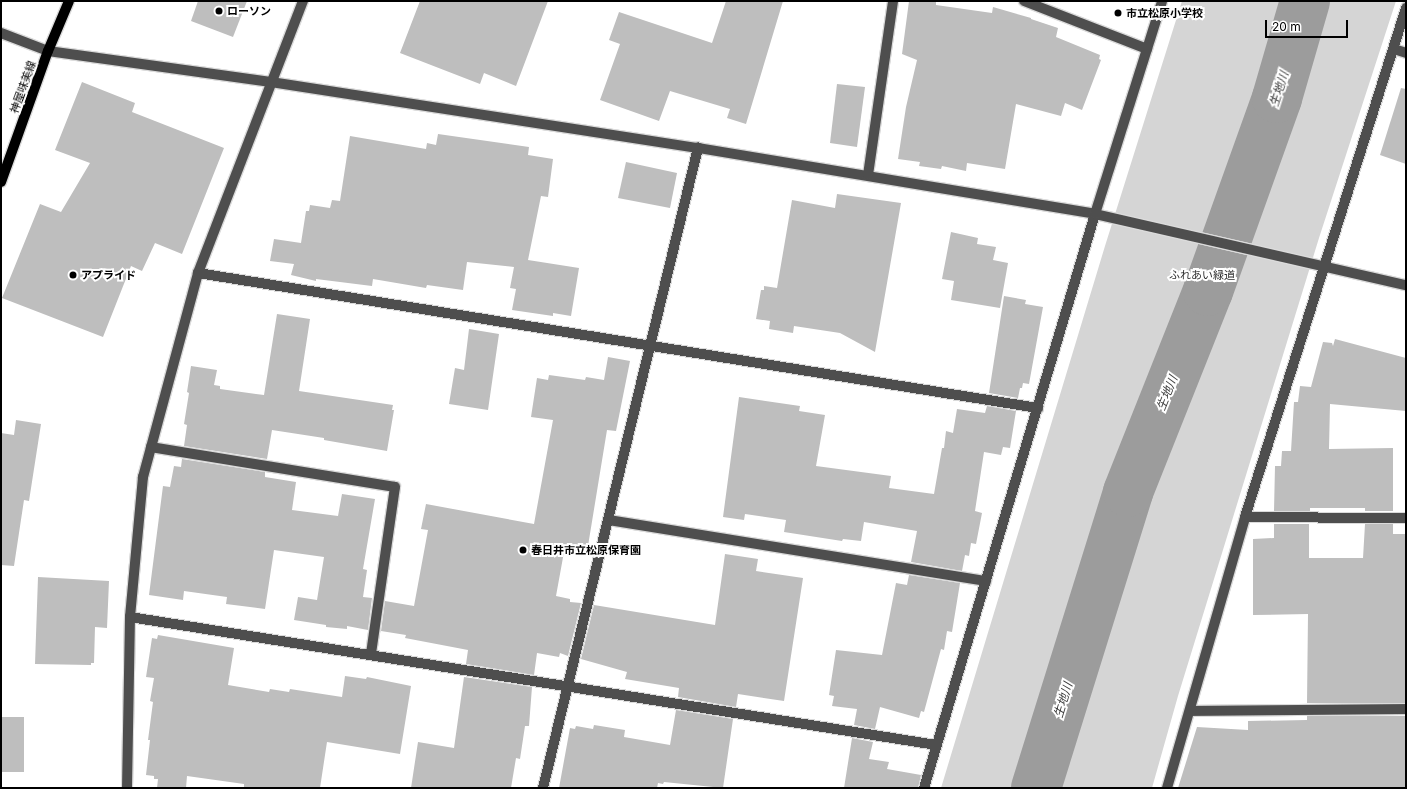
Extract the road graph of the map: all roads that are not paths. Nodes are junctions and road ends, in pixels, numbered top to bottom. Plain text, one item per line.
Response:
1 (69, 1) edge
2 (304, 1) edge
3 (893, 1) edge
4 (1024, 1) edge
5 (1162, 1) edge
6 (1406, 8) edge
7 (1, 33) edge
8 (1147, 48) junction
9 (1394, 49) junction
10 (48, 51) junction
11 (1406, 53) edge
12 (271, 82) junction
13 (698, 148) junction
14 (868, 175) junction
15 (1, 182) edge
16 (1095, 214) junction
17 (1325, 266) junction
18 (198, 273) junction
19 (1406, 285) edge
20 (652, 346) junction
21 (1038, 408) junction
22 (150, 447) junction
23 (1245, 517) junction
24 (1406, 518) edge
25 (610, 520) junction
26 (986, 581) junction
27 (130, 617) junction
28 (371, 654) junction
29 (568, 686) junction
30 (1406, 709) edge
31 (1190, 711) junction
32 (936, 745) junction
33 (127, 788) edge
34 (543, 788) edge
35 (924, 788) edge
36 (1167, 788) edge

1 - 10 main road, 神屋味美線
2 - 12 street
3 - 14 street
4 - 8 street
5 - 8 street
6 - 9 street
7 - 10 street
8 - 16 street
9 - 11 street
9 - 17 street
10 - 12 street
10 - 15 main road, 神屋味美線
12 - 13 street
12 - 18 street
13 - 14 street
13 - 20 street
14 - 16 street
16 - 17 street
16 - 21 street
17 - 19 street
17 - 23 street
18 - 20 street
18 - 22 street
20 - 21 street
20 - 25 street
21 - 26 street
22 - 27 street
22 - 28 street
23 - 24 street
23 - 31 street
25 - 26 street
25 - 29 street
26 - 32 street
27 - 28 street
27 - 33 street
28 - 29 street
29 - 32 street
29 - 34 street
30 - 31 street
31 - 36 street
32 - 35 street

